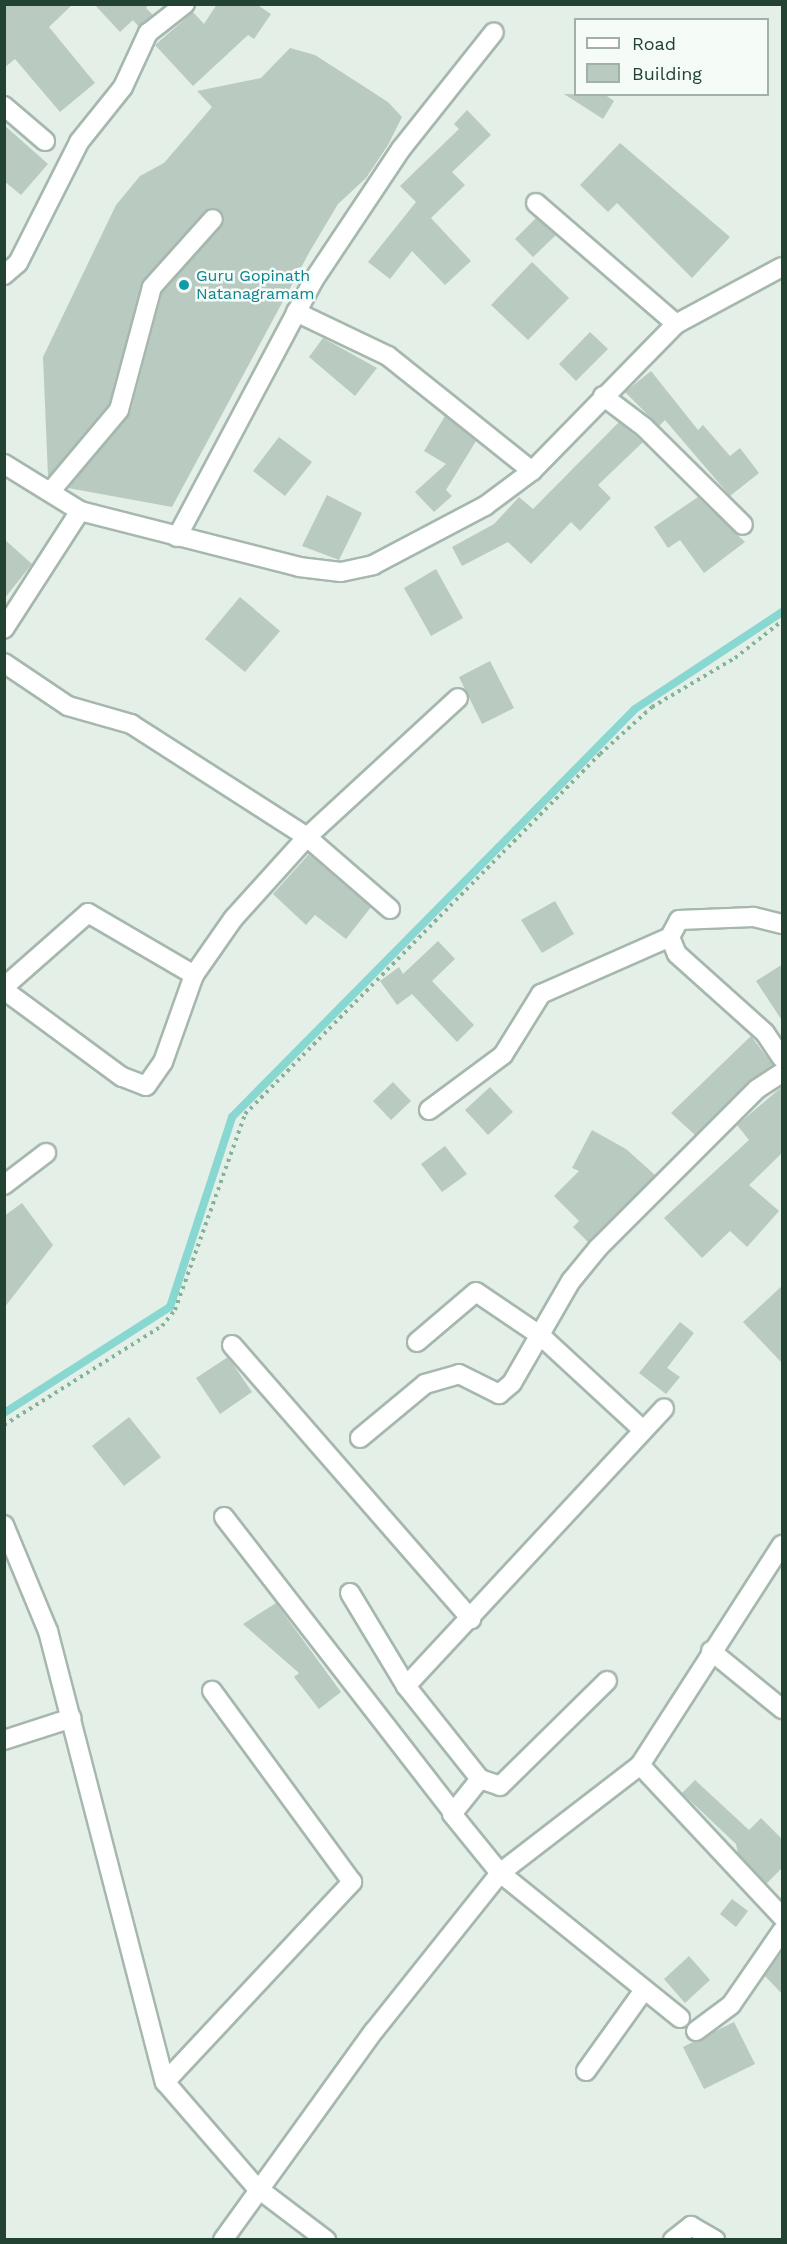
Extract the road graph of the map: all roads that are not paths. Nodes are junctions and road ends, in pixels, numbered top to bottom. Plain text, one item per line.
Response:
1 (185, 4) edge
2 (494, 32) dead end
3 (4, 106) edge
4 (45, 141) dead end
5 (536, 203) dead end
6 (213, 219) dead end
7 (783, 267) edge
8 (4, 275) edge
9 (297, 312) junction
10 (676, 324) junction
11 (603, 396) junction
12 (4, 464) edge
13 (532, 471) junction
14 (50, 492) junction
15 (80, 511) junction
16 (743, 525) dead end
17 (177, 537) junction
18 (4, 629) edge
19 (4, 663) edge
20 (458, 698) dead end
21 (307, 837) junction
22 (390, 909) dead end
23 (783, 924) edge
24 (670, 937) junction
25 (194, 975) junction
26 (4, 989) edge
27 (783, 1058) edge
28 (783, 1072) edge
29 (429, 1110) dead end
30 (46, 1153) dead end
31 (4, 1185) edge
32 (541, 1336) junction
33 (417, 1342) dead end
34 (231, 1345) dead end
35 (664, 1408) dead end
36 (643, 1430) junction
37 (360, 1438) dead end
38 (224, 1517) dead end
39 (4, 1525) edge
40 (783, 1545) edge
41 (350, 1593) dead end
42 (471, 1619) junction
43 (711, 1651) junction
44 (607, 1681) dead end
45 (406, 1686) junction
46 (212, 1691) dead end
47 (783, 1709) edge
48 (72, 1718) junction
49 (4, 1740) edge
50 (639, 1765) junction
51 (480, 1779) junction
52 (452, 1810) junction
53 (500, 1873) junction
54 (783, 1917) edge
55 (783, 1931) edge
56 (644, 1990) junction
57 (680, 2019) dead end
58 (696, 2031) dead end
59 (586, 2071) dead end
60 (165, 2082) junction
61 (256, 2187) junction
62 (223, 2240) edge
63 (326, 2240) edge
64 (673, 2240) edge
65 (715, 2240) edge

1 - 8 street
2 - 9 street
3 - 4 street
5 - 10 street
6 - 14 street
7 - 10 street
9 - 13 street
9 - 17 street
10 - 11 street
11 - 13 street
11 - 16 street
12 - 14 street
13 - 17 street
14 - 15 street
15 - 17 street
15 - 18 street
19 - 21 street
20 - 21 street
21 - 22 street
21 - 25 street
23 - 24 street
24 - 27 street
24 - 29 street
25 - 26 street
25 - 26 street
28 - 32 street
30 - 31 street
32 - 33 street
32 - 36 street
32 - 37 street
34 - 42 street
35 - 36 street
36 - 42 street
38 - 52 street
39 - 48 street
40 - 43 street
41 - 45 street
42 - 45 street
43 - 47 street
43 - 50 street
44 - 51 street
45 - 51 street
46 - 60 street
48 - 49 street
48 - 60 street
50 - 53 street
50 - 54 street
51 - 52 street
52 - 53 street
53 - 56 street
53 - 61 street
55 - 58 street
56 - 57 street
56 - 59 street
60 - 61 street
61 - 62 street
61 - 63 street
64 - 65 street

